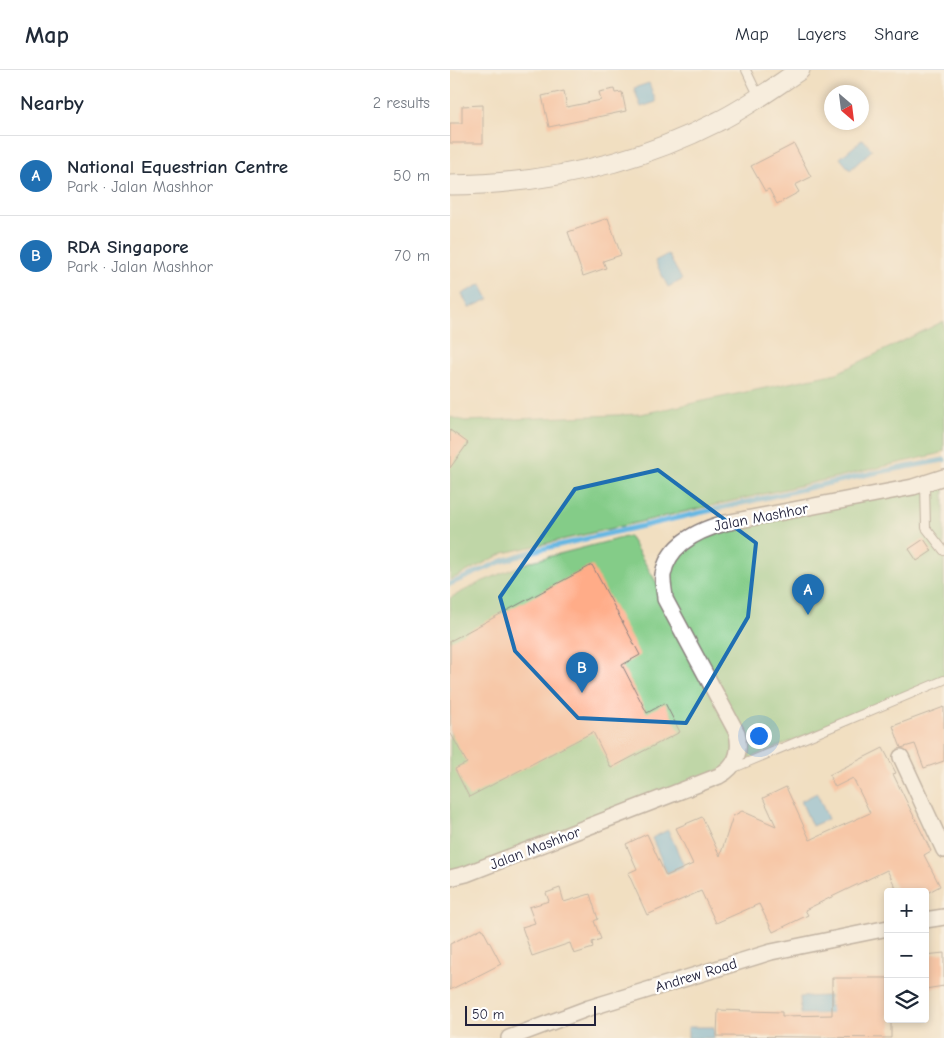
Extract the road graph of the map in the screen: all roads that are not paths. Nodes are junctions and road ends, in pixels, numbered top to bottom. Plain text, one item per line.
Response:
1 (746, 70) edge
2 (800, 70) edge
3 (760, 97) junction
4 (450, 185) edge
5 (944, 476) edge
6 (925, 484) junction
7 (944, 551) edge
8 (944, 680) edge
9 (900, 758) dead end
10 (730, 769) junction
11 (944, 850) edge
12 (450, 878) edge
13 (944, 917) edge
14 (929, 919) edge
15 (884, 929) edge
16 (509, 1038) edge

1 - 3 lane
2 - 3 street
3 - 4 street
5 - 6 street, Jalan Mashhor
6 - 7 lane
6 - 10 street, Jalan Mashhor
8 - 10 lane, Jalan Mashhor
9 - 11 street
10 - 12 street, Jalan Mashhor
13 - 14 street
15 - 16 street, Andrew Road

